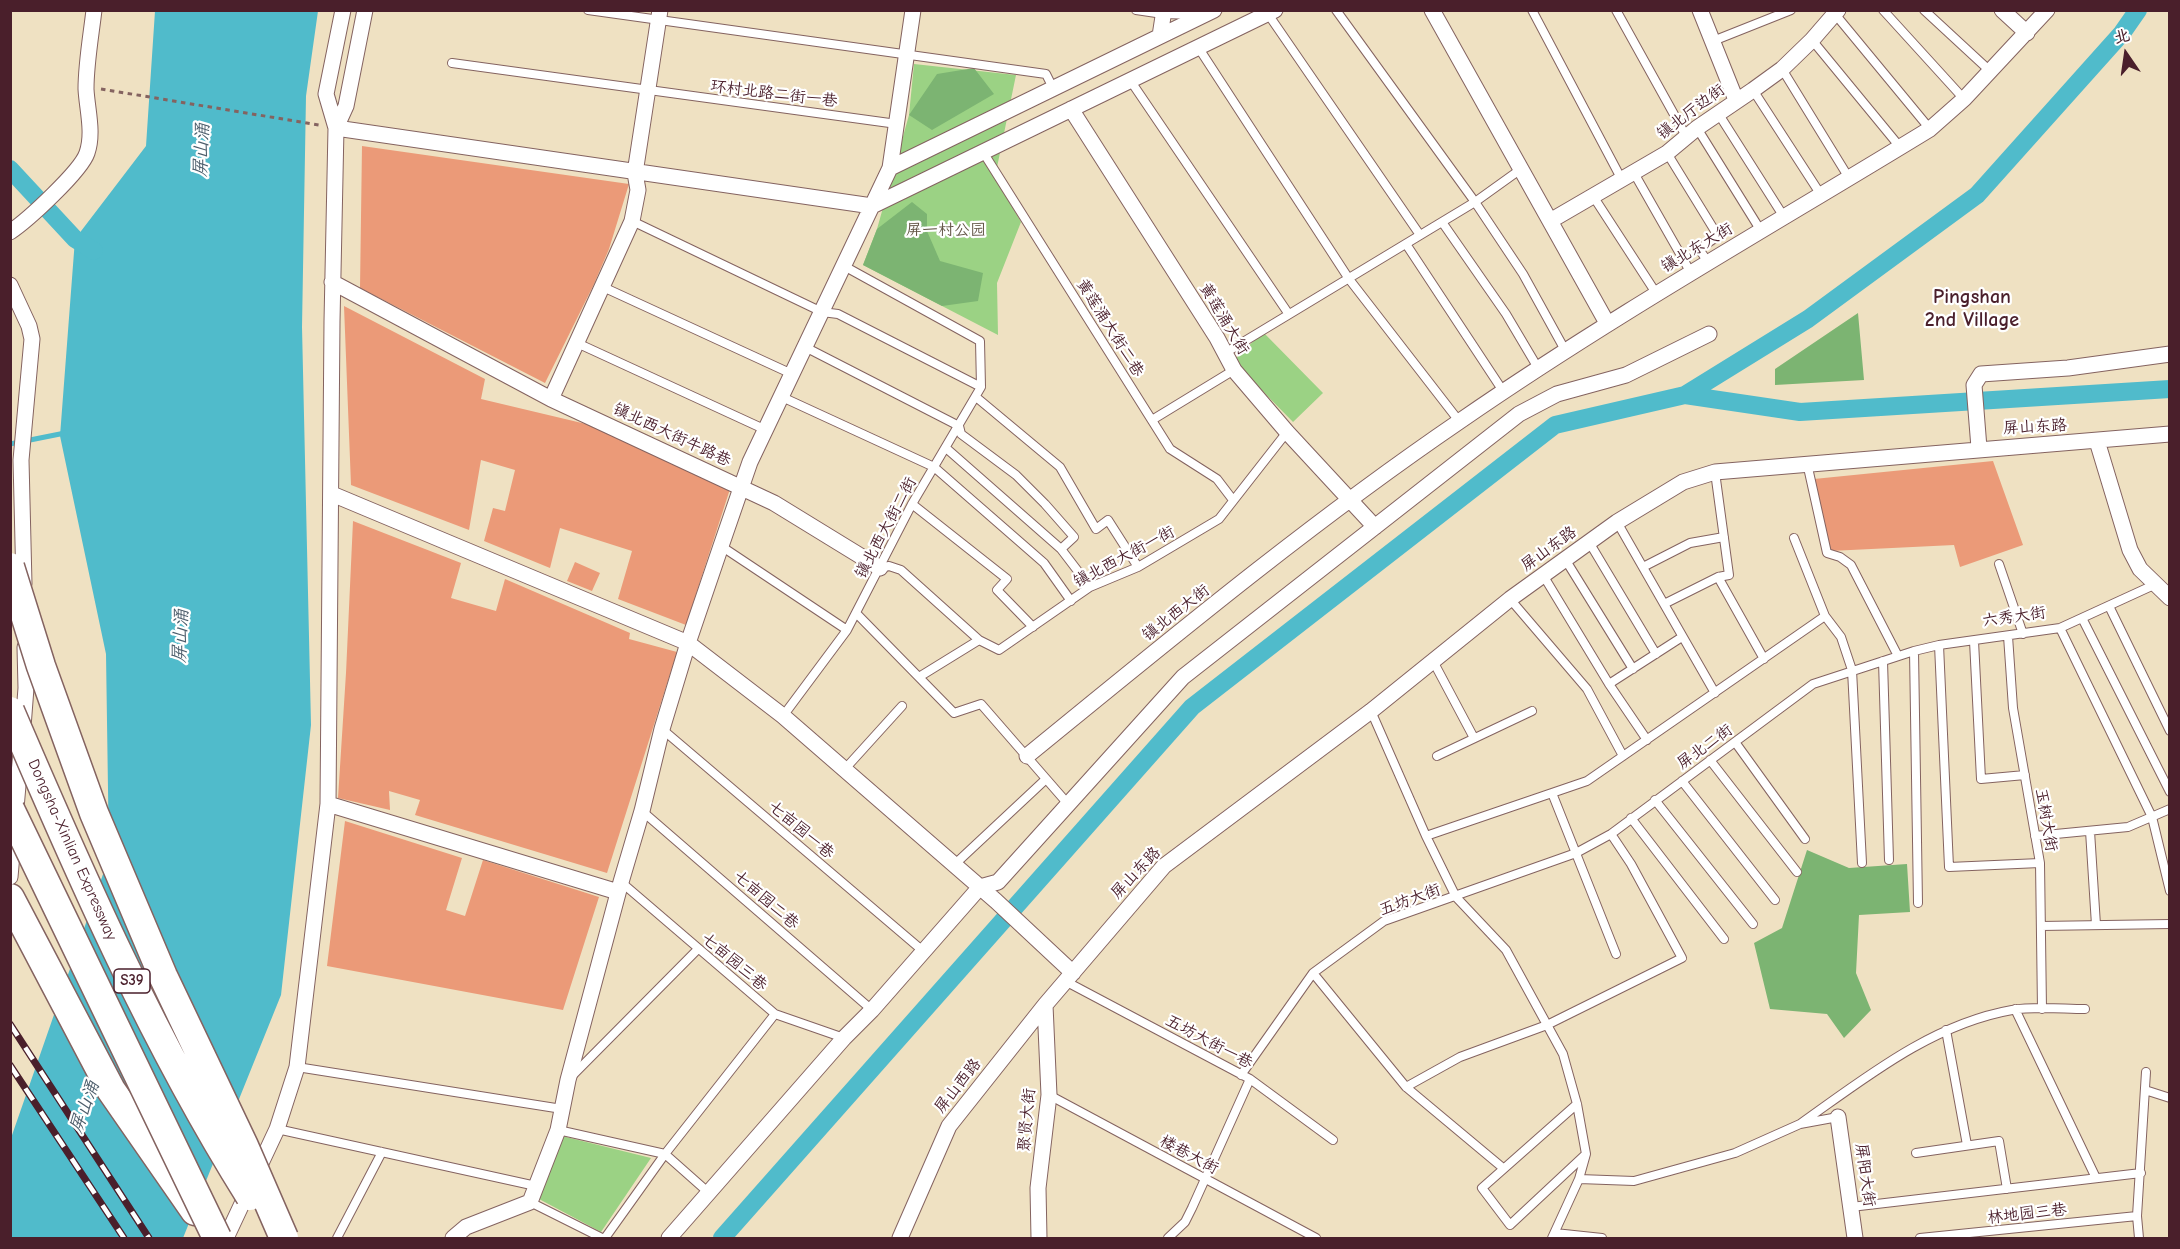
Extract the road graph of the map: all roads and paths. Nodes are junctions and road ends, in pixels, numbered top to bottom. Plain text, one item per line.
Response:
1 (94, 10) edge
2 (343, 10) edge
3 (365, 10) edge
4 (588, 10) edge
5 (913, 10) edge
6 (1136, 10) edge
7 (1336, 10) edge
8 (1432, 10) edge
9 (1532, 10) edge
10 (1616, 10) edge
11 (1700, 10) edge
12 (1791, 10) edge
13 (1883, 10) edge
14 (1924, 10) edge
15 (2002, 10) edge
16 (2047, 10) edge
17 (1164, 12) edge
18 (1272, 12) edge
19 (1836, 12) edge
20 (1208, 13) edge
21 (660, 16) edge
22 (2027, 33) junction
23 (1160, 36) junction
24 (1812, 40) junction
25 (1713, 41) junction
26 (1198, 47) junction
27 (906, 55) junction
28 (452, 63) dead end
29 (1782, 69) junction
30 (1990, 71) junction
31 (1130, 80) junction
32 (86, 87) junction
33 (1053, 88) junction
34 (1754, 90) junction
35 (648, 91) junction
36 (1964, 99) junction
37 (1736, 100) junction
38 (1071, 109) junction
39 (1718, 113) junction
40 (897, 124) junction
41 (336, 128) junction
42 (1930, 129) junction
43 (1692, 132) junction
44 (1900, 147) junction
45 (983, 152) junction
46 (1667, 153) junction
47 (890, 168) junction
48 (1521, 169) junction
49 (635, 173) junction
50 (1628, 176) junction
51 (1849, 178) junction
52 (1821, 195) junction
53 (1593, 196) junction
54 (1475, 202) junction
55 (872, 206) junction
56 (1784, 217) junction
57 (632, 221) junction
58 (1550, 221) junction
59 (1442, 222) junction
60 (13, 230) edge
61 (1761, 231) junction
62 (1420, 235) junction
63 (1406, 244) junction
64 (1708, 262) junction
65 (844, 266) junction
66 (1691, 273) junction
67 (1349, 279) junction
68 (332, 282) junction
69 (10, 285) edge
70 (603, 287) junction
71 (1656, 293) junction
72 (822, 312) junction
73 (1288, 313) junction
74 (1607, 323) junction
75 (1709, 334) dead end
76 (577, 343) junction
77 (805, 347) junction
78 (1564, 350) junction
79 (1225, 353) junction
80 (2169, 354) edge
81 (1538, 368) junction
82 (1234, 370) junction
83 (792, 374) junction
84 (981, 387) junction
85 (1503, 391) junction
86 (782, 397) junction
87 (976, 397) junction
88 (550, 399) junction
89 (1152, 420) junction
90 (1459, 421) junction
91 (959, 426) junction
92 (766, 430) junction
93 (1287, 432) junction
94 (2169, 434) edge
95 (2097, 441) junction
96 (946, 448) junction
97 (1979, 448) junction
98 (1807, 463) junction
99 (934, 467) junction
100 (1715, 472) junction
101 (741, 488) junction
102 (332, 494) junction
103 (1349, 499) junction
104 (1233, 500) junction
105 (912, 504) junction
106 (1617, 522) junction
107 (1375, 527) junction
108 (1724, 537) junction
109 (1794, 538) dead end
110 (1589, 542) junction
111 (721, 546) junction
112 (1061, 549) junction
113 (1565, 559) junction
114 (1999, 564) dead end
115 (10, 567) edge
116 (1138, 567) junction
117 (1643, 567) junction
118 (880, 568) junction
119 (1543, 575) junction
120 (1718, 577) junction
121 (2156, 584) junction
122 (1090, 587) junction
123 (2169, 598) edge
124 (1510, 599) junction
125 (1071, 601) junction
126 (1664, 604) junction
127 (2109, 606) junction
128 (856, 613) junction
129 (1825, 616) junction
130 (2082, 618) junction
131 (1033, 627) junction
132 (2060, 628) junction
133 (847, 630) junction
134 (2023, 634) junction
135 (2008, 636) junction
136 (1683, 637) junction
137 (979, 640) junction
138 (1974, 641) junction
139 (688, 643) junction
140 (1939, 645) junction
141 (1914, 651) junction
142 (1656, 654) junction
143 (1898, 656) junction
144 (1764, 659) junction
145 (1433, 661) junction
146 (1883, 661) junction
147 (1633, 669) junction
148 (1852, 670) junction
149 (919, 677) junction
150 (1609, 684) junction
151 (1714, 693) junction
152 (902, 706) dead end
153 (1371, 711) junction
154 (1532, 711) dead end
155 (15, 713) edge
156 (783, 716) junction
157 (663, 729) junction
158 (2169, 731) edge
159 (1474, 738) junction
160 (1647, 740) junction
161 (1735, 742) junction
162 (1027, 756) junction
163 (1437, 756) dead end
164 (1623, 756) junction
165 (1710, 760) junction
166 (844, 770) junction
167 (2025, 775) junction
168 (1046, 779) junction
169 (1682, 781) junction
170 (2169, 792) edge
171 (1552, 793) junction
172 (1655, 801) junction
173 (328, 804) junction
174 (1068, 804) junction
175 (10, 809) edge
176 (2169, 809) edge
177 (642, 811) junction
178 (2152, 817) junction
179 (1631, 818) junction
180 (2090, 831) junction
181 (1611, 834) junction
182 (1426, 836) junction
183 (2035, 836) junction
184 (1805, 839) dead end
185 (1576, 853) junction
186 (1889, 860) dead end
187 (1862, 863) dead end
188 (2040, 863) junction
189 (954, 865) junction
190 (1797, 872) dead end
191 (10, 877) edge
192 (619, 887) junction
193 (980, 887) junction
194 (2169, 891) edge
195 (1456, 897) junction
196 (10, 898) edge
197 (1775, 900) dead end
198 (1918, 903) dead end
199 (1753, 924) dead end
200 (2169, 924) edge
201 (2096, 925) junction
202 (2041, 926) junction
203 (1724, 939) dead end
204 (698, 949) junction
205 (923, 951) junction
206 (1616, 954) dead end
207 (1313, 973) junction
208 (1069, 977) junction
209 (1044, 1005) junction
210 (2015, 1009) junction
211 (2042, 1009) junction
212 (2085, 1009) dead end
213 (872, 1010) junction
214 (775, 1014) junction
215 (1547, 1025) junction
216 (1946, 1030) junction
217 (844, 1038) junction
218 (297, 1067) junction
219 (2146, 1072) dead end
220 (1241, 1075) junction
221 (1250, 1079) junction
222 (568, 1080) junction
223 (1406, 1087) junction
224 (2145, 1090) junction
225 (1049, 1095) junction
226 (2169, 1098) edge
227 (1577, 1104) junction
228 (562, 1109) junction
229 (1838, 1117) joint
230 (1800, 1124) junction
231 (277, 1129) junction
232 (558, 1130) junction
233 (1333, 1140) dead end
234 (1967, 1145) junction
235 (382, 1152) junction
236 (1916, 1153) dead end
237 (665, 1154) junction
238 (1586, 1154) junction
239 (1503, 1168) junction
240 (2141, 1173) junction
241 (1204, 1178) junction
242 (1579, 1179) junction
243 (2096, 1179) junction
244 (536, 1186) junction
245 (2007, 1189) junction
246 (709, 1193) junction
247 (530, 1202) junction
248 (1851, 1207) junction
249 (2137, 1216) junction
250 (1553, 1236) edge
251 (215, 1239) edge
252 (226, 1239) edge
253 (276, 1239) edge
254 (284, 1239) edge
255 (337, 1239) edge
256 (453, 1239) edge
257 (603, 1239) edge
258 (669, 1239) edge
259 (900, 1239) edge
260 (1039, 1239) edge
261 (1168, 1239) edge
262 (1316, 1239) edge
263 (1602, 1239) edge
264 (1855, 1239) edge
265 (1920, 1239) edge
266 (2139, 1239) edge

1 - 32 street
2 - 41 street
3 - 41 street
4 - 21 lane
5 - 27 street
6 - 17 lane
7 - 54 lane
8 - 48 street
9 - 50 lane
10 - 43 lane
11 - 25 street
12 - 25 lane
13 - 36 lane
14 - 30 lane
15 - 22 street
16 - 22 street, 镇北东大街
17 - 20 lane
17 - 23 street
18 - 26 street
18 - 62 lane
19 - 24 street, 镇北厅边街
19 - 42 lane
20 - 23 street
21 - 27 lane
21 - 35 street
22 - 30 street, 镇北东大街
23 - 33 street
24 - 29 street, 镇北厅边街
24 - 44 lane
25 - 37 street
26 - 31 street
26 - 67 lane
27 - 33 lane
27 - 40 street
28 - 35 lane, 环村北路二街一巷
29 - 34 street, 镇北厅边街
29 - 51 lane
30 - 36 street, 镇北东大街
31 - 38 street
31 - 73 lane
32 - 41 path
32 - 60 street
33 - 47 street
34 - 37 street, 镇北厅边街
34 - 52 lane
35 - 40 lane, 环村北路二街一巷
35 - 49 street
36 - 42 street, 镇北东大街
37 - 39 street, 镇北厅边街
38 - 45 street
38 - 79 street, 黄莲涌大街
39 - 43 street, 镇北厅边街
39 - 56 lane
40 - 47 street
41 - 49 street
41 - 68 street
42 - 44 street, 镇北东大街
43 - 46 street, 镇北厅边街
43 - 61 lane
44 - 51 street, 镇北东大街
45 - 55 street
45 - 89 lane, 黄莲涌大街二巷
46 - 50 street, 镇北厅边街
46 - 64 lane
47 - 55 street
48 - 54 lane
48 - 58 street
49 - 55 street
49 - 57 street
50 - 53 street, 镇北厅边街
50 - 66 lane
51 - 52 street, 镇北东大街
52 - 56 street, 镇北东大街
53 - 58 street, 镇北厅边街
53 - 71 lane
54 - 59 lane
54 - 78 lane
55 - 65 street
56 - 61 street, 镇北东大街
57 - 70 street
57 - 72 lane
58 - 74 street
59 - 62 lane
59 - 81 lane
61 - 64 street, 镇北东大街
62 - 63 lane
63 - 67 lane
63 - 85 lane
64 - 66 street, 镇北东大街
65 - 72 street
65 - 84 lane, 镇北西大街二街
66 - 71 street, 镇北东大街
67 - 73 lane
67 - 90 lane
68 - 88 street, 镇北西大街牛路巷
68 - 102 street
69 - 155 street
70 - 76 street
70 - 83 lane
71 - 74 street, 镇北东大街
72 - 77 street
72 - 84 lane
73 - 79 lane
74 - 78 street, 镇北东大街
75 - 107 street
76 - 88 street
76 - 92 lane
77 - 83 street
77 - 91 lane
78 - 81 street, 镇北东大街
79 - 82 street, 黄莲涌大街
80 - 97 street
81 - 85 street, 镇北东大街
82 - 89 lane
82 - 93 street, 黄莲涌大街
83 - 86 street
84 - 87 lane, 镇北西大街二街
85 - 90 street, 镇北东大街
86 - 92 street
86 - 99 lane
87 - 91 lane, 镇北西大街二街
87 - 116 lane
88 - 101 street, 镇北西大街牛路巷
89 - 104 lane, 黄莲涌大街二巷
90 - 103 street, 镇北东大街
91 - 96 lane, 镇北西大街二街
91 - 112 lane
92 - 101 street
93 - 103 street, 黄莲涌大街
93 - 104 lane, 镇北西大街一街
94 - 95 street, 屏山东路
95 - 97 street, 屏山东路
95 - 121 street
96 - 99 lane, 镇北西大街二街
96 - 112 lane
97 - 98 street, 屏山东路
98 - 100 street, 屏山东路
98 - 143 lane
99 - 105 lane, 镇北西大街二街
99 - 125 lane
100 - 106 street, 屏山东路
100 - 108 lane
101 - 111 street
101 - 118 street, 镇北西大街牛路巷
102 - 139 street
102 - 173 street
103 - 107 street, 黄莲涌大街
103 - 162 street, 镇北西大街
104 - 116 lane, 镇北西大街一街
105 - 118 lane, 镇北西大街二街
105 - 131 lane
106 - 110 street, 屏山东路
106 - 117 lane
107 - 174 street
108 - 117 lane
108 - 120 lane
109 - 129 lane
110 - 113 street, 屏山东路
110 - 142 lane
111 - 133 lane
111 - 139 street
112 - 122 lane
113 - 119 street, 屏山东路
113 - 147 lane
114 - 134 lane
115 - 254 highway, bridge
116 - 122 lane, 镇北西大街一街
117 - 126 lane
118 - 128 lane, 镇北西大街二街
118 - 137 lane, 镇北西大街牛路巷
119 - 124 street, 屏山东路
119 - 150 lane
120 - 126 lane
120 - 144 lane
121 - 123 street
121 - 127 lane, 六秀大街
122 - 125 lane, 镇北西大街一街
124 - 145 street, 屏山东路
124 - 164 lane
125 - 131 lane, 镇北西大街一街
126 - 136 lane
127 - 130 lane, 六秀大街
127 - 158 lane
128 - 133 lane, 镇北西大街二街
128 - 149 lane
129 - 144 lane
129 - 148 lane
130 - 132 lane, 六秀大街
130 - 170 lane
131 - 137 lane, 镇北西大街一街
132 - 134 lane, 六秀大街
132 - 178 lane
133 - 156 lane, 镇北西大街二街
134 - 135 lane, 六秀大街
135 - 138 lane, 六秀大街
135 - 167 lane, 玉树大街
136 - 142 lane
136 - 151 lane
137 - 149 lane
138 - 140 lane, 六秀大街
138 - 167 lane
139 - 156 street
139 - 157 street
140 - 141 lane, 六秀大街
140 - 188 lane
141 - 143 lane, 六秀大街
141 - 198 lane
142 - 147 lane
143 - 146 lane, 六秀大街
144 - 151 lane
145 - 153 street, 屏山东路
145 - 159 lane
146 - 148 lane, 六秀大街
146 - 186 lane
147 - 150 lane
148 - 161 lane, 屏北二街
148 - 187 lane
149 - 162 lane
150 - 160 lane
151 - 160 lane
152 - 166 lane
153 - 182 lane
153 - 208 street, 屏山东路
154 - 159 lane
155 - 191 street
155 - 253 highway, Dongsha-Xinlian Expressway / S39, bridge
156 - 166 street
157 - 177 street
157 - 205 lane, 七亩园一巷
159 - 163 lane
160 - 164 lane
161 - 165 lane, 屏北二街
161 - 184 lane
162 - 168 lane
164 - 171 lane
165 - 169 lane, 屏北二街
165 - 190 lane
166 - 189 street
167 - 183 lane, 玉树大街
168 - 174 lane
168 - 189 lane
169 - 172 lane, 屏北二街
169 - 197 lane
171 - 182 lane
171 - 185 lane
172 - 179 lane, 屏北二街
172 - 199 lane
173 - 192 street
173 - 218 street
174 - 193 street
175 - 251 highway, S39, bridge
176 - 178 lane
177 - 192 street
177 - 213 lane, 七亩园二巷
178 - 180 lane
178 - 194 lane
179 - 181 lane, 屏北二街
179 - 203 lane
180 - 183 lane
180 - 201 lane
181 - 185 lane, 屏北二街
181 - 215 lane
182 - 195 lane
183 - 188 lane, 玉树大街
185 - 195 lane, 五坊大街
185 - 206 lane
188 - 202 lane, 玉树大街
189 - 193 street
192 - 204 lane, 七亩园三巷
192 - 222 street
193 - 205 street
193 - 208 street
195 - 207 lane, 五坊大街
195 - 215 lane
196 - 251 highway
200 - 201 lane
201 - 202 lane
202 - 211 lane, 玉树大街
204 - 214 lane, 七亩园三巷
204 - 222 lane
205 - 213 street
207 - 220 lane, 五坊大街
207 - 223 lane
208 - 209 street, 屏山西路
208 - 220 lane, 五坊大街一巷
209 - 225 street, 聚贤大街
209 - 259 street, 屏山西路
210 - 211 lane
210 - 216 lane
210 - 243 lane
211 - 212 lane
213 - 217 street
214 - 217 lane, 七亩园三巷
214 - 237 lane
215 - 223 lane
215 - 227 lane
216 - 230 lane
216 - 234 lane
217 - 246 street
218 - 228 lane
218 - 231 street
219 - 224 lane
220 - 221 lane, 五坊大街一巷
221 - 233 lane, 五坊大街一巷
221 - 241 lane
222 - 228 street
223 - 239 lane
224 - 226 lane
224 - 240 lane
225 - 241 lane, 楼巷大街
225 - 260 street, 聚贤大街
227 - 238 lane
227 - 239 lane
228 - 232 street
229 - 230 lane
229 - 248 street, 屏阳大街
230 - 242 lane
231 - 235 lane
231 - 252 street
232 - 237 lane
232 - 244 street
234 - 236 lane
234 - 245 lane
235 - 244 lane
235 - 255 lane
237 - 246 lane
237 - 257 lane
238 - 239 lane
238 - 242 lane
240 - 243 lane
240 - 249 lane
241 - 261 lane
241 - 262 lane, 楼巷大街
242 - 250 lane
243 - 245 lane
244 - 247 street
245 - 248 lane
246 - 258 street
247 - 256 street
247 - 257 lane
248 - 264 street, 屏阳大街
249 - 265 lane, 林地园三巷
249 - 266 lane
250 - 263 lane

